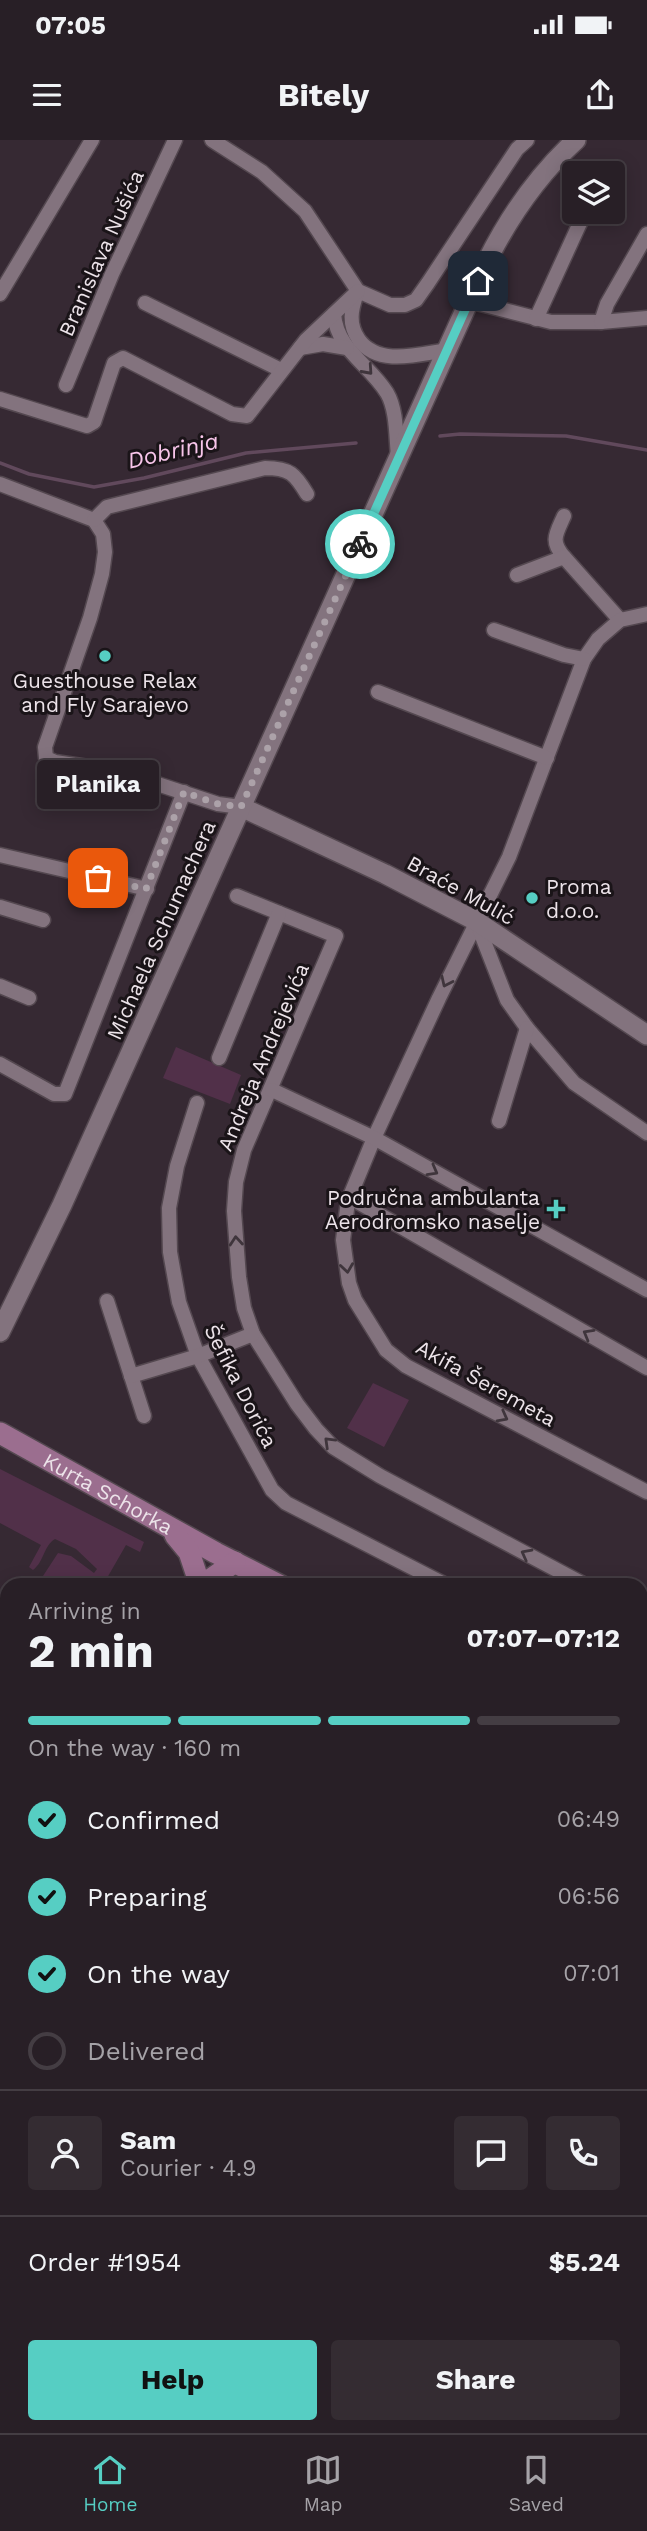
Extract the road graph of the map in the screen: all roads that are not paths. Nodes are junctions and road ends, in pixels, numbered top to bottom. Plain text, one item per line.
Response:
1 (92, 140) edge
2 (174, 140) edge
3 (212, 140) edge
4 (527, 140) edge
5 (576, 140) edge
6 (233, 146) edge
7 (579, 224) edge
8 (647, 234) edge
9 (358, 291) junction
10 (0, 294) edge
11 (470, 301) junction
12 (145, 303) dead end
13 (334, 314) junction
14 (647, 318) edge
15 (536, 319) junction
16 (601, 322) junction
17 (354, 333) junction
18 (300, 348) junction
19 (347, 348) junction
20 (448, 350) junction
21 (281, 370) junction
22 (66, 385) dead end
23 (0, 399) edge
24 (398, 460) junction
25 (0, 484) edge
26 (307, 494) dead end
27 (564, 516) dead end
28 (94, 520) junction
29 (564, 557) junction
30 (517, 575) dead end
31 (647, 614) edge
32 (620, 620) junction
33 (494, 630) dead end
34 (584, 659) junction
35 (378, 692) dead end
36 (547, 758) junction
37 (184, 792) junction
38 (241, 807) junction
39 (0, 855) edge
40 (146, 889) junction
41 (237, 896) dead end
42 (0, 907) edge
43 (279, 913) junction
44 (43, 920) dead end
45 (476, 921) junction
46 (0, 986) edge
47 (29, 998) dead end
48 (527, 1028) junction
49 (647, 1035) edge
50 (219, 1058) dead end
51 (0, 1064) edge
52 (272, 1090) junction
53 (197, 1103) dead end
54 (499, 1121) dead end
55 (647, 1133) edge
56 (374, 1138) junction
57 (349, 1199) junction
58 (647, 1290) edge
59 (107, 1301) dead end
60 (0, 1332) edge
61 (253, 1334) junction
62 (198, 1356) junction
63 (647, 1368) edge
64 (131, 1376) junction
65 (144, 1416) dead end
66 (0, 1433) edge
67 (647, 1492) edge
68 (167, 1525) junction
69 (226, 1558) junction
70 (199, 1578) edge
71 (205, 1578) edge
72 (265, 1578) edge
73 (432, 1578) edge
74 (572, 1578) edge

1 - 10 street
2 - 22 street, Branislava Nušića
3 - 6 street
4 - 9 street
5 - 11 main road, Michaela Schumachera
6 - 9 street
7 - 15 street
8 - 16 street
9 - 13 street
9 - 17 street
11 - 15 street
11 - 20 main road, Michaela Schumachera
12 - 21 street
13 - 17 street
13 - 18 street
13 - 19 street
14 - 16 street
15 - 16 street
17 - 20 street
18 - 19 street
18 - 21 street
19 -> 24 street
20 - 24 main road, Michaela Schumachera
21 - 23 street
24 - 38 main road, Michaela Schumachera
25 - 28 street
26 - 28 street
27 - 29 street
28 - 37 street
29 - 30 street
29 - 32 street
31 - 32 street
32 - 34 street, Akifa Šeremeta
33 - 34 street
34 - 36 street, Akifa Šeremeta
35 - 36 street
36 - 45 street, Akifa Šeremeta
37 - 38 street
37 - 40 street
38 - 45 main road, Braće Mulić
38 - 60 main road, Michaela Schumachera
39 - 40 street
40 - 51 street
41 - 43 street, Andreja Andrejevića
42 - 44 street
43 - 50 street
43 - 52 street, Andreja Andrejevića
45 - 48 street
45 - 49 main road, Braće Mulić
45 -> 56 street, Akifa Šeremeta
46 - 47 street
48 - 54 street
48 - 55 street
52 - 56 street
61 -> 52 street, Andreja Andrejevića
53 - 62 street, Šefika Dorića
56 - 57 street, Akifa Šeremeta
56 -> 58 street
63 -> 57 street
57 -> 67 street, Akifa Šeremeta
59 - 64 street
61 - 62 street
74 -> 61 street, Andreja Andrejevića
62 - 64 street
62 - 73 street, Šefika Dorića
64 - 65 street
66 - 68 main road, Kurta Schorka
68 - 69 main road, Kurta Schorka
68 - 70 main road
69 - 71 main road
69 - 72 main road, Kurta Schorka

